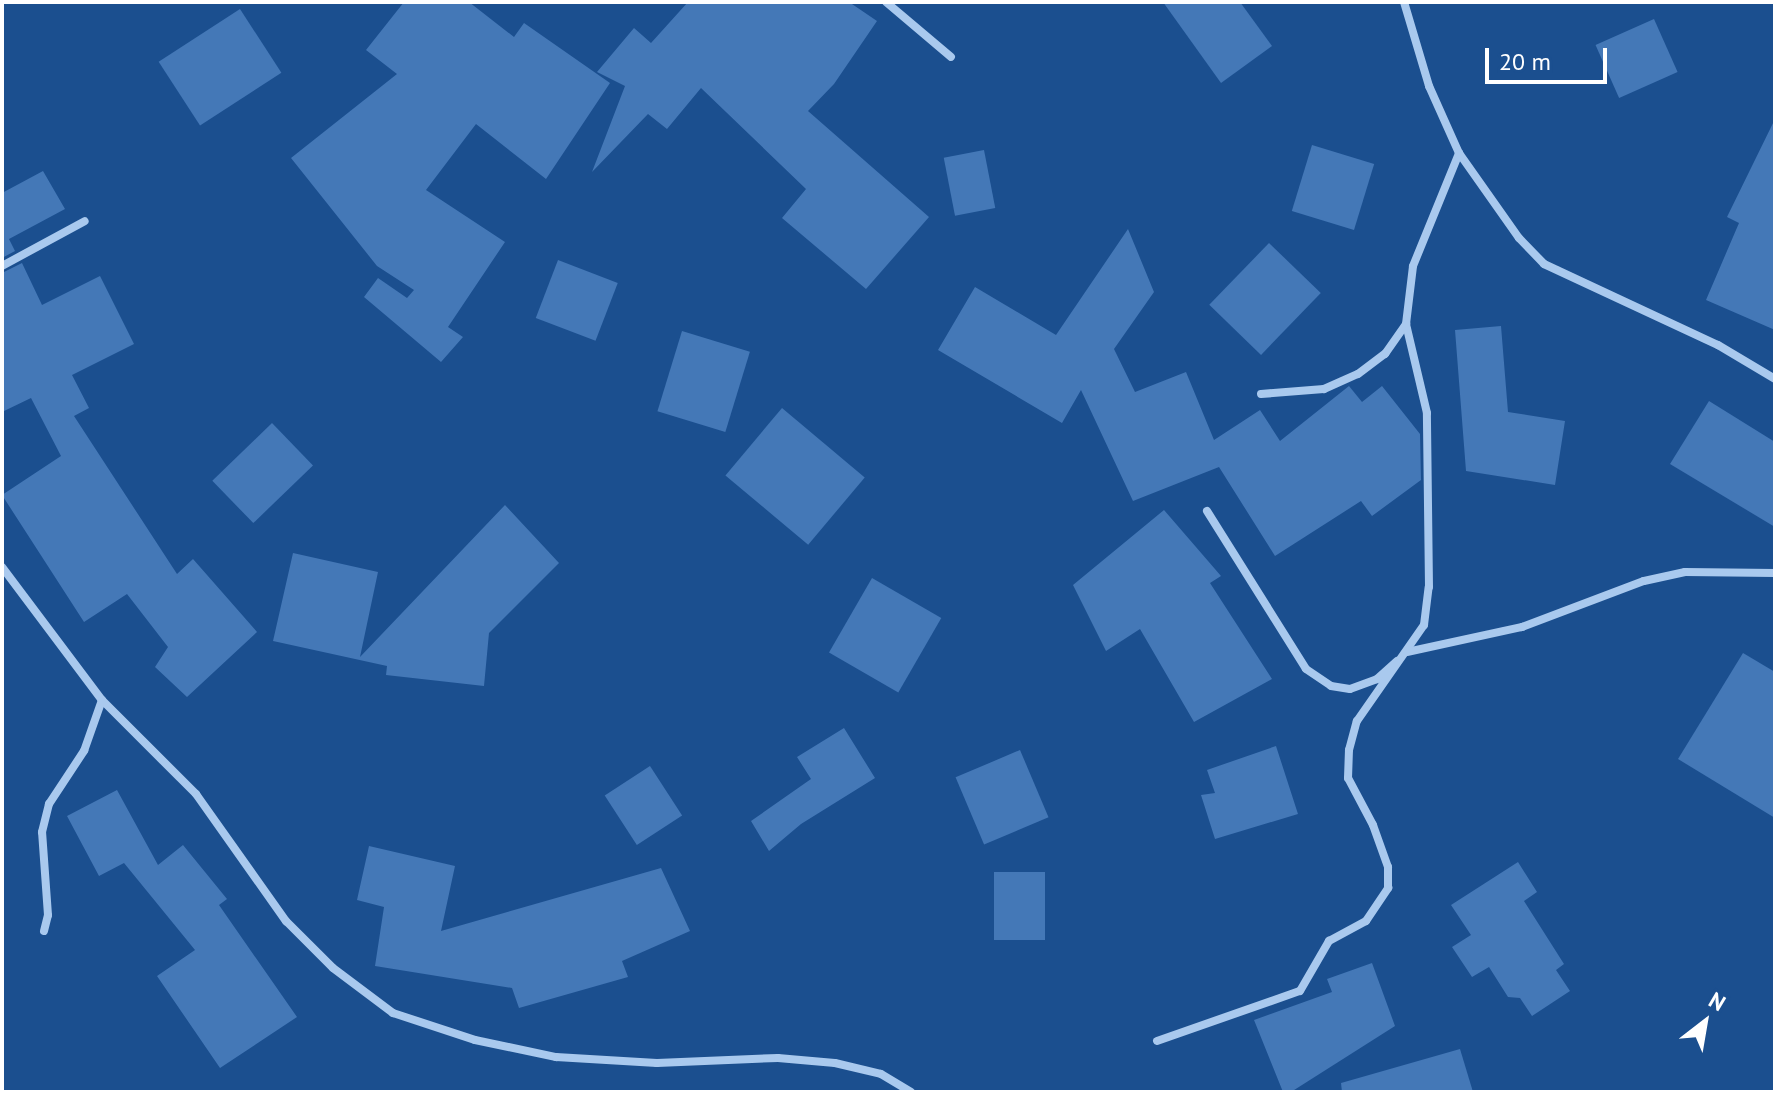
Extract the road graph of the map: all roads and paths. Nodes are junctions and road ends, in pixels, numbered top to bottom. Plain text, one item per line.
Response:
1 (886, 2) edge
2 (1404, 2) edge
3 (951, 57) dead end
4 (1459, 153) junction
5 (85, 221) dead end
6 (2, 266) edge
7 (1406, 324) junction
8 (1775, 379) edge
9 (1261, 394) dead end
10 (1207, 511) dead end
11 (3, 573) edge
12 (1775, 573) edge
13 (1409, 651) junction
14 (102, 700) junction
15 (44, 931) dead end
16 (1157, 1041) dead end
17 (911, 1092) edge

1 - 3 street
2 - 4 street
4 - 7 street
4 - 8 street
5 - 6 street
7 - 9 street
7 - 13 street
10 - 13 street
11 - 14 street
12 - 13 street
13 - 16 street
14 - 15 street
14 - 17 street

